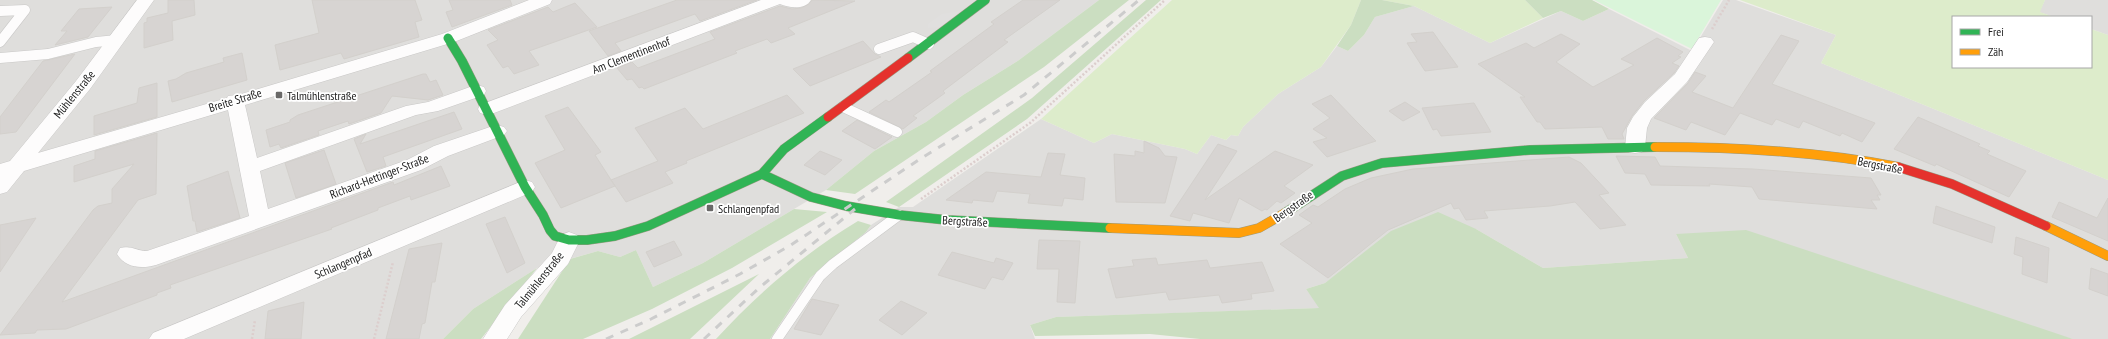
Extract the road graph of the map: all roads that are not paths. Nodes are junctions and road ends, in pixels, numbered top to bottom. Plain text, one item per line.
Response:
1 (146, 0) edge
2 (544, 0) edge
3 (776, 0) edge
4 (784, 0) edge
5 (802, 0) edge
6 (985, 0) edge
7 (0, 11) edge
8 (448, 38) junction
9 (117, 40) junction
10 (0, 42) edge
11 (1705, 42) road end
12 (929, 44) junction
13 (878, 49) dead end
14 (0, 58) edge
15 (477, 91) junction
16 (235, 100) junction
17 (844, 107) junction
18 (487, 109) junction
19 (497, 130) junction
20 (897, 132) dead end
21 (1635, 147) junction
22 (251, 167) junction
23 (8, 168) edge
24 (762, 174) junction
25 (0, 187) edge
26 (525, 187) junction
27 (899, 215) junction
28 (260, 219) junction
29 (569, 240) junction
30 (128, 254) dead end
31 (2108, 256) edge
32 (161, 339) edge
33 (495, 339) edge
34 (777, 339) edge

1 - 9 street, Mühlenstraße
2 - 8 street, Breite Straße
3 - 18 street, Am Clementinenhof
4 - 5 street
6 - 12 street
7 - 10 lane
8 - 15 street, Talmühlenstraße
8 - 16 street, Breite Straße
9 - 14 lane
9 - 23 street, Mühlenstraße
11 - 21 street
12 - 13 lane
12 - 17 street
15 - 18 street, Talmühlenstraße
15 - 22 street
16 - 22 street
16 - 23 street, Breite Straße
17 - 20 lane
17 - 24 street
18 - 19 street, Talmühlenstraße
19 - 26 street, Talmühlenstraße
19 - 28 street, Richard-Hettinger-Straße
21 - 27 street, Bergstraße
21 - 31 street, Bergstraße
22 - 28 street
23 - 25 street, Mühlenstraße
24 - 27 street, Bergstraße
24 - 29 street
26 - 29 street, Talmühlenstraße
26 - 32 street, Schlangenpfad
27 - 34 lane
28 - 30 street, Richard-Hettinger-Straße
29 - 33 street, Talmühlenstraße

